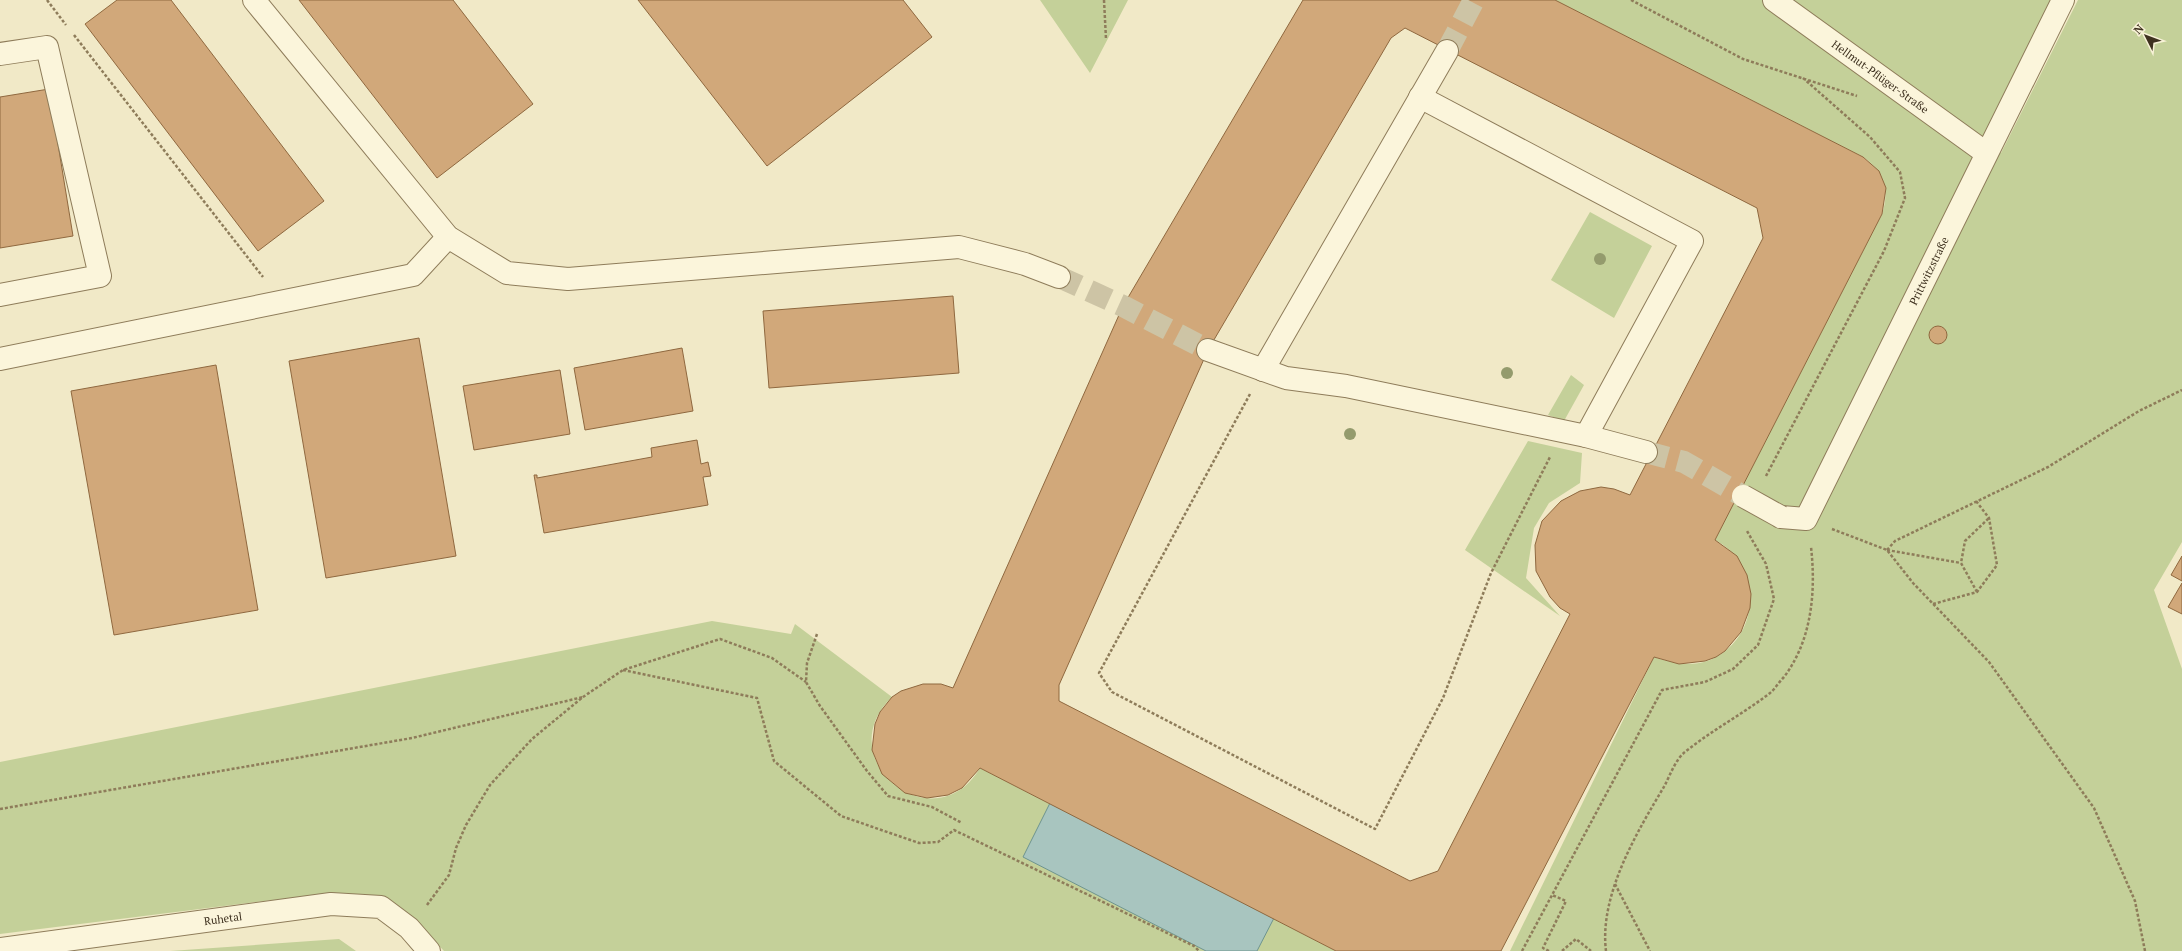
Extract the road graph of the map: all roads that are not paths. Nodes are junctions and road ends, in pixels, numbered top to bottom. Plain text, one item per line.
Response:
1 (254, 0) edge
2 (1774, 0) edge
3 (2063, 0) edge
4 (1447, 51) tunnel mouth
5 (0, 54) edge
6 (1420, 97) junction
7 (1986, 153) junction
8 (448, 237) junction
9 (1059, 277) tunnel mouth
10 (0, 295) edge
11 (1208, 350) tunnel mouth
12 (0, 359) edge
13 (1263, 370) junction
14 (1586, 436) junction
15 (1646, 452) tunnel mouth
16 (1743, 496) tunnel mouth
17 (0, 949) edge
18 (430, 951) edge

1 - 8 street
2 - 7 street, Hellmut-Pflüger-Straße
3 - 7 street, Prittwitzstraße
4 - 6 street
5 - 10 street
6 - 13 street
6 - 14 street
7 - 16 street, Prittwitzstraße, bridge
8 - 9 street
8 - 12 street
11 - 13 street
13 - 14 street
14 - 15 street
17 - 18 street, Ruhetal

